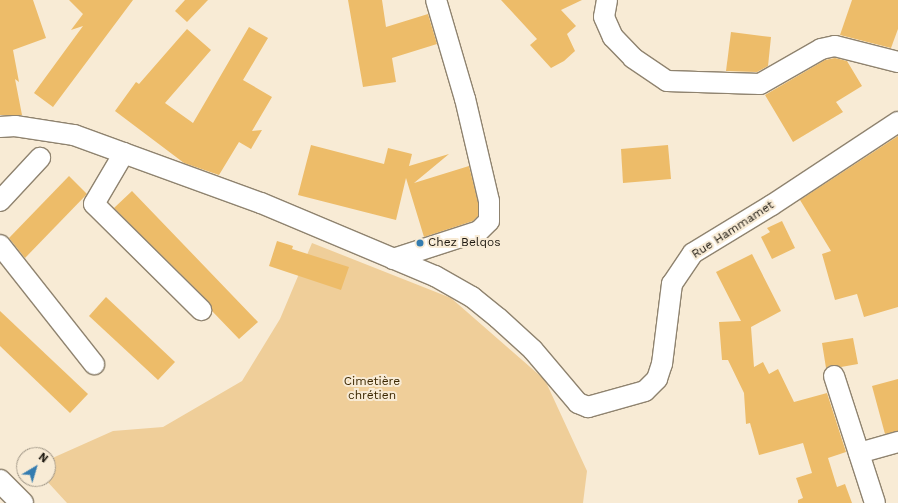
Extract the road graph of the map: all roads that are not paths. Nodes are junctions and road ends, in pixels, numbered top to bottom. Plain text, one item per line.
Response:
1 (436, 0) edge
2 (607, 0) edge
3 (898, 62) edge
4 (898, 122) edge
5 (0, 127) edge
6 (124, 153) junction
7 (40, 158) dead end
8 (0, 201) edge
9 (0, 245) edge
10 (393, 259) junction
11 (201, 310) dead end
12 (94, 364) dead end
13 (834, 376) dead end
14 (898, 442) edge
15 (859, 453) junction
16 (0, 481) edge
17 (22, 503) edge
18 (875, 503) edge

1 - 10 street
2 - 3 street
4 - 10 street, Rue Hammamet
5 - 6 street
6 - 10 street
6 - 11 street
7 - 8 street
9 - 12 street
13 - 15 street
14 - 15 street
15 - 18 street
16 - 17 street

